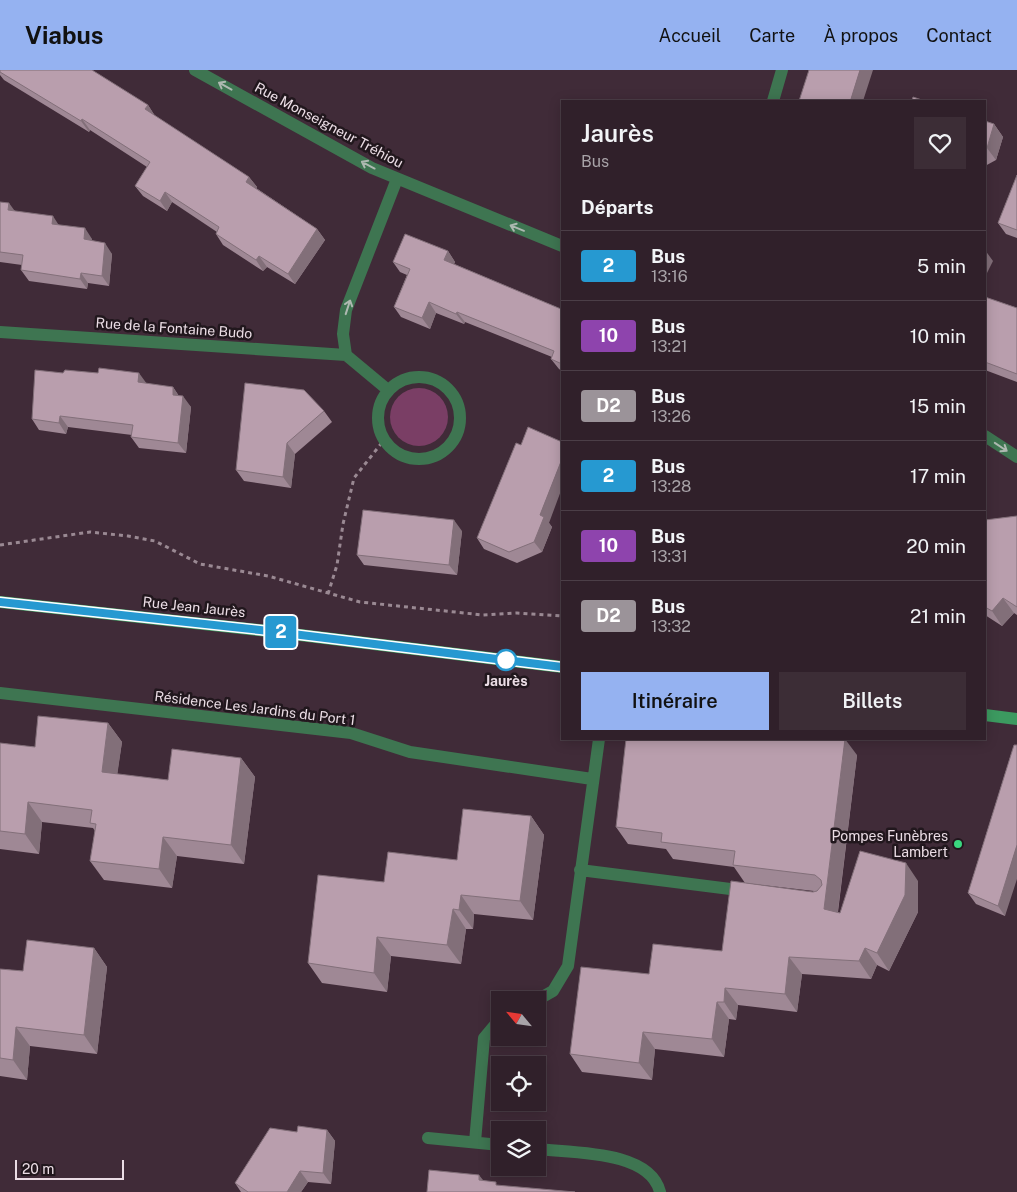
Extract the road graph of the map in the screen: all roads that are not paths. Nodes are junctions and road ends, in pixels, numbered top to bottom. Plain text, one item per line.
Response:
1 (195, 70) edge
2 (782, 70) edge
3 (773, 100) edge
4 (397, 179) junction
5 (561, 246) edge
6 (0, 332) edge
7 (346, 355) junction
8 (388, 390) junction
9 (986, 437) edge
10 (1017, 457) edge
11 (0, 602) edge
12 (561, 666) edge
13 (0, 693) edge
14 (986, 715) edge
15 (1017, 719) edge
16 (598, 740) edge
17 (592, 779) junction
18 (580, 870) junction
19 (757, 892) edge
20 (546, 995) edge
21 (491, 1030) edge
22 (428, 1138) dead end
23 (475, 1142) junction
24 (491, 1144) edge
25 (546, 1150) edge
26 (660, 1192) edge

4 -> 1 street, Rue Monseigneur Tréhiou
2 - 3 street
5 -> 4 street, Rue Monseigneur Tréhiou
7 -> 4 street
6 - 7 street, Rue de la Fontaine Budo
7 - 8 street
8 - 8 street
9 -> 10 street
11 - 12 main road, Rue Jean Jaurès
13 - 17 street, Résidence Les Jardins du Port 1
14 - 15 main road
16 - 17 street
17 - 18 street
18 - 19 street
18 - 20 street
21 - 23 street
22 - 23 street
23 - 24 street
25 - 26 street

